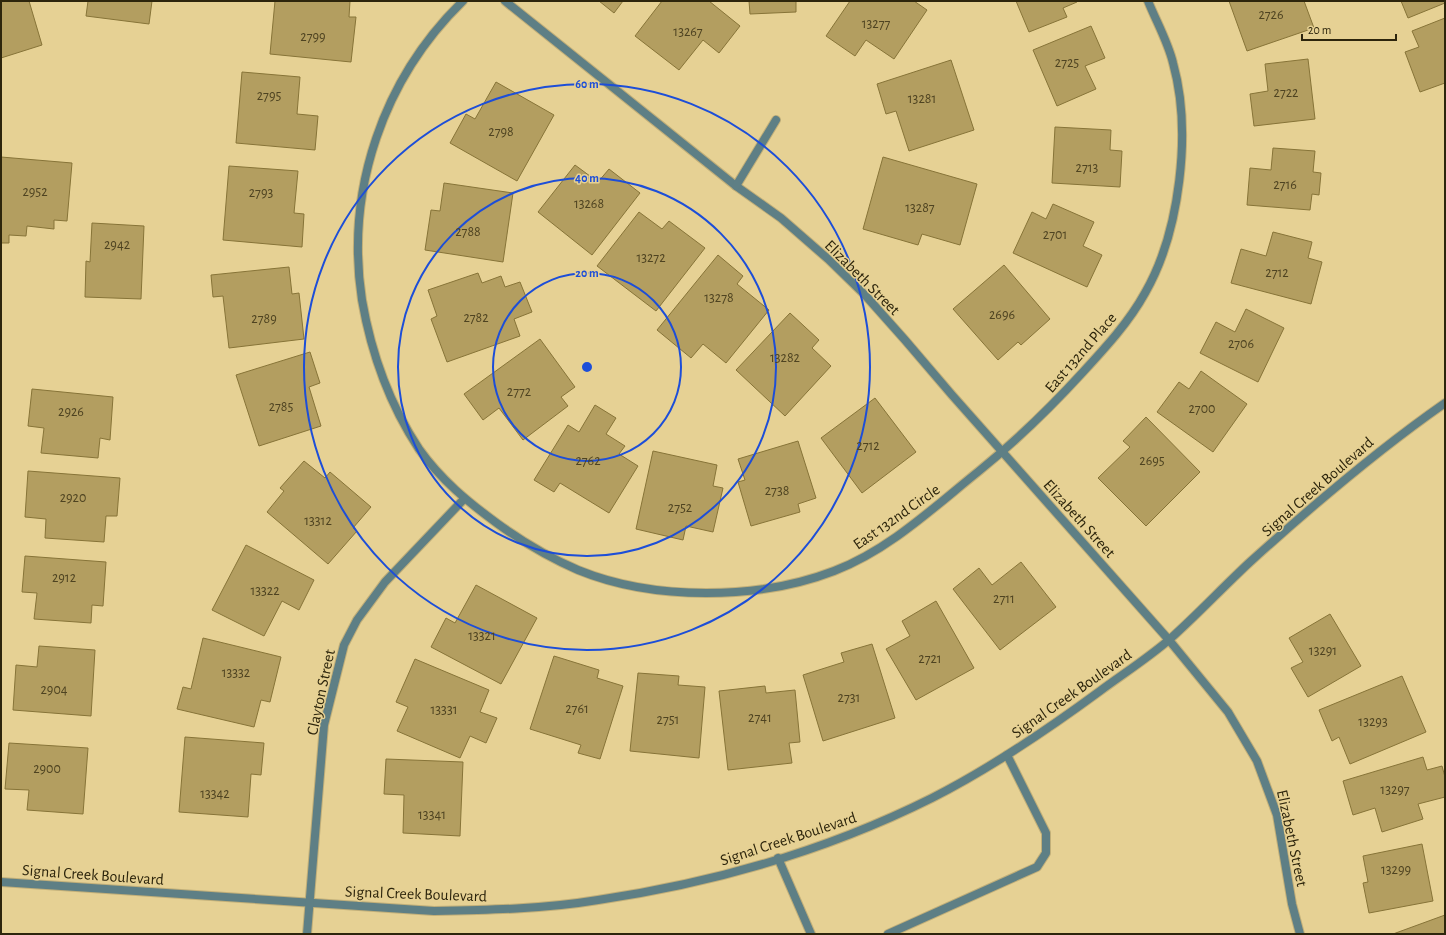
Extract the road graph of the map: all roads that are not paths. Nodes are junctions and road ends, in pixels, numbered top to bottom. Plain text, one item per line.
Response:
1 (463, 1) edge
2 (505, 1) edge
3 (1148, 1) edge
4 (776, 120) dead end
5 (736, 186) junction
6 (1445, 403) edge
7 (1002, 452) junction
8 (464, 499) junction
9 (1169, 640) junction
10 (1007, 755) junction
11 (778, 858) junction
12 (1, 882) edge
13 (309, 904) junction
14 (307, 934) edge
15 (811, 934) edge
16 (888, 934) edge
17 (1300, 934) edge

1 - 8 street, East 132nd Circle
2 - 5 street, Elizabeth Street
3 - 7 street, East 132nd Place
4 - 5 street
5 - 7 street, Elizabeth Street
6 - 9 street, Signal Creek Boulevard
7 - 8 street, East 132nd Circle
7 - 9 street, Elizabeth Street
8 - 13 street, Clayton Street
9 - 10 street, Signal Creek Boulevard
9 - 17 street, Elizabeth Street
10 - 11 street, Signal Creek Boulevard
10 - 16 street
11 - 13 street, Signal Creek Boulevard
11 - 15 street
12 - 13 street, Signal Creek Boulevard
13 - 14 street, Clayton Street

